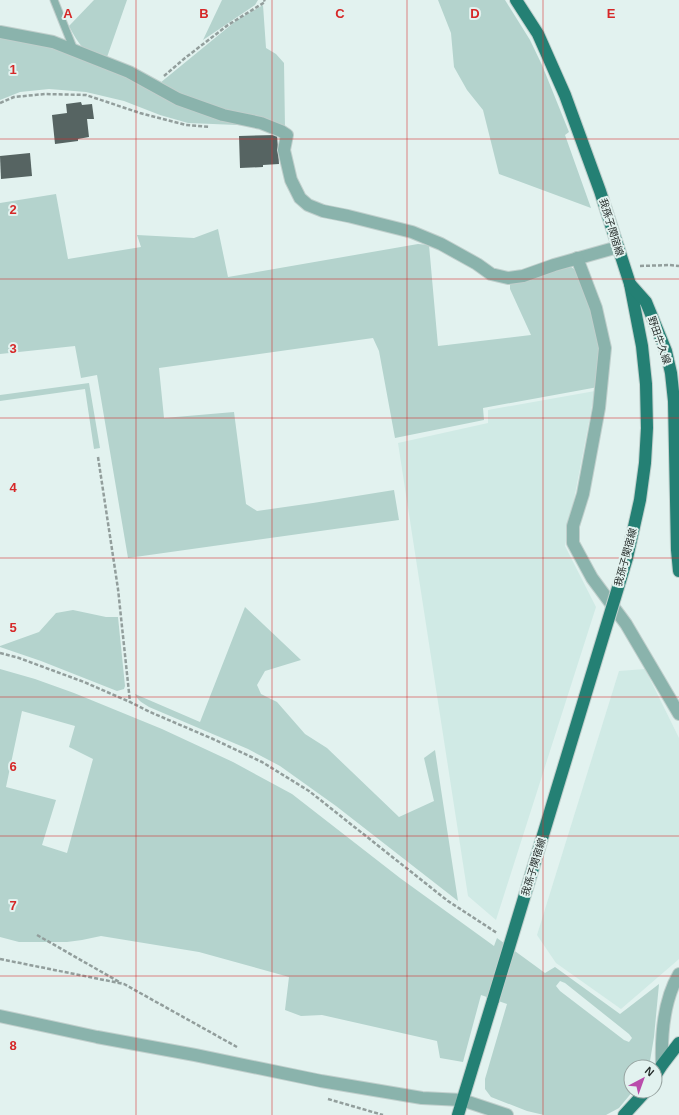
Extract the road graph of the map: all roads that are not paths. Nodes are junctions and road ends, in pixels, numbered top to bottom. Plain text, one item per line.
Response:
1 (54, 0) edge
2 (516, 0) edge
3 (0, 32) edge
4 (74, 51) junction
5 (618, 247) junction
6 (577, 258) junction
7 (630, 284) junction
8 (679, 571) edge
9 (679, 714) edge
10 (679, 974) edge
11 (0, 1016) edge
12 (679, 1043) edge
13 (662, 1059) edge
14 (663, 1064) edge
15 (639, 1099) edge
16 (462, 1100) junction
17 (458, 1115) edge
18 (507, 1115) edge
19 (624, 1115) edge

1 - 4 lane
2 - 5 main road, 我孫子関宿線
3 - 4 street
4 - 6 street
5 - 6 street
5 - 7 main road, 我孫子関宿線
6 - 9 street
7 - 8 main road, 野田牛久線
7 - 16 main road, 我孫子関宿線, bridge
10 - 13 street
11 - 16 street
12 - 14 main road
15 - 19 main road
16 - 17 main road, 我孫子関宿線
16 - 18 street

